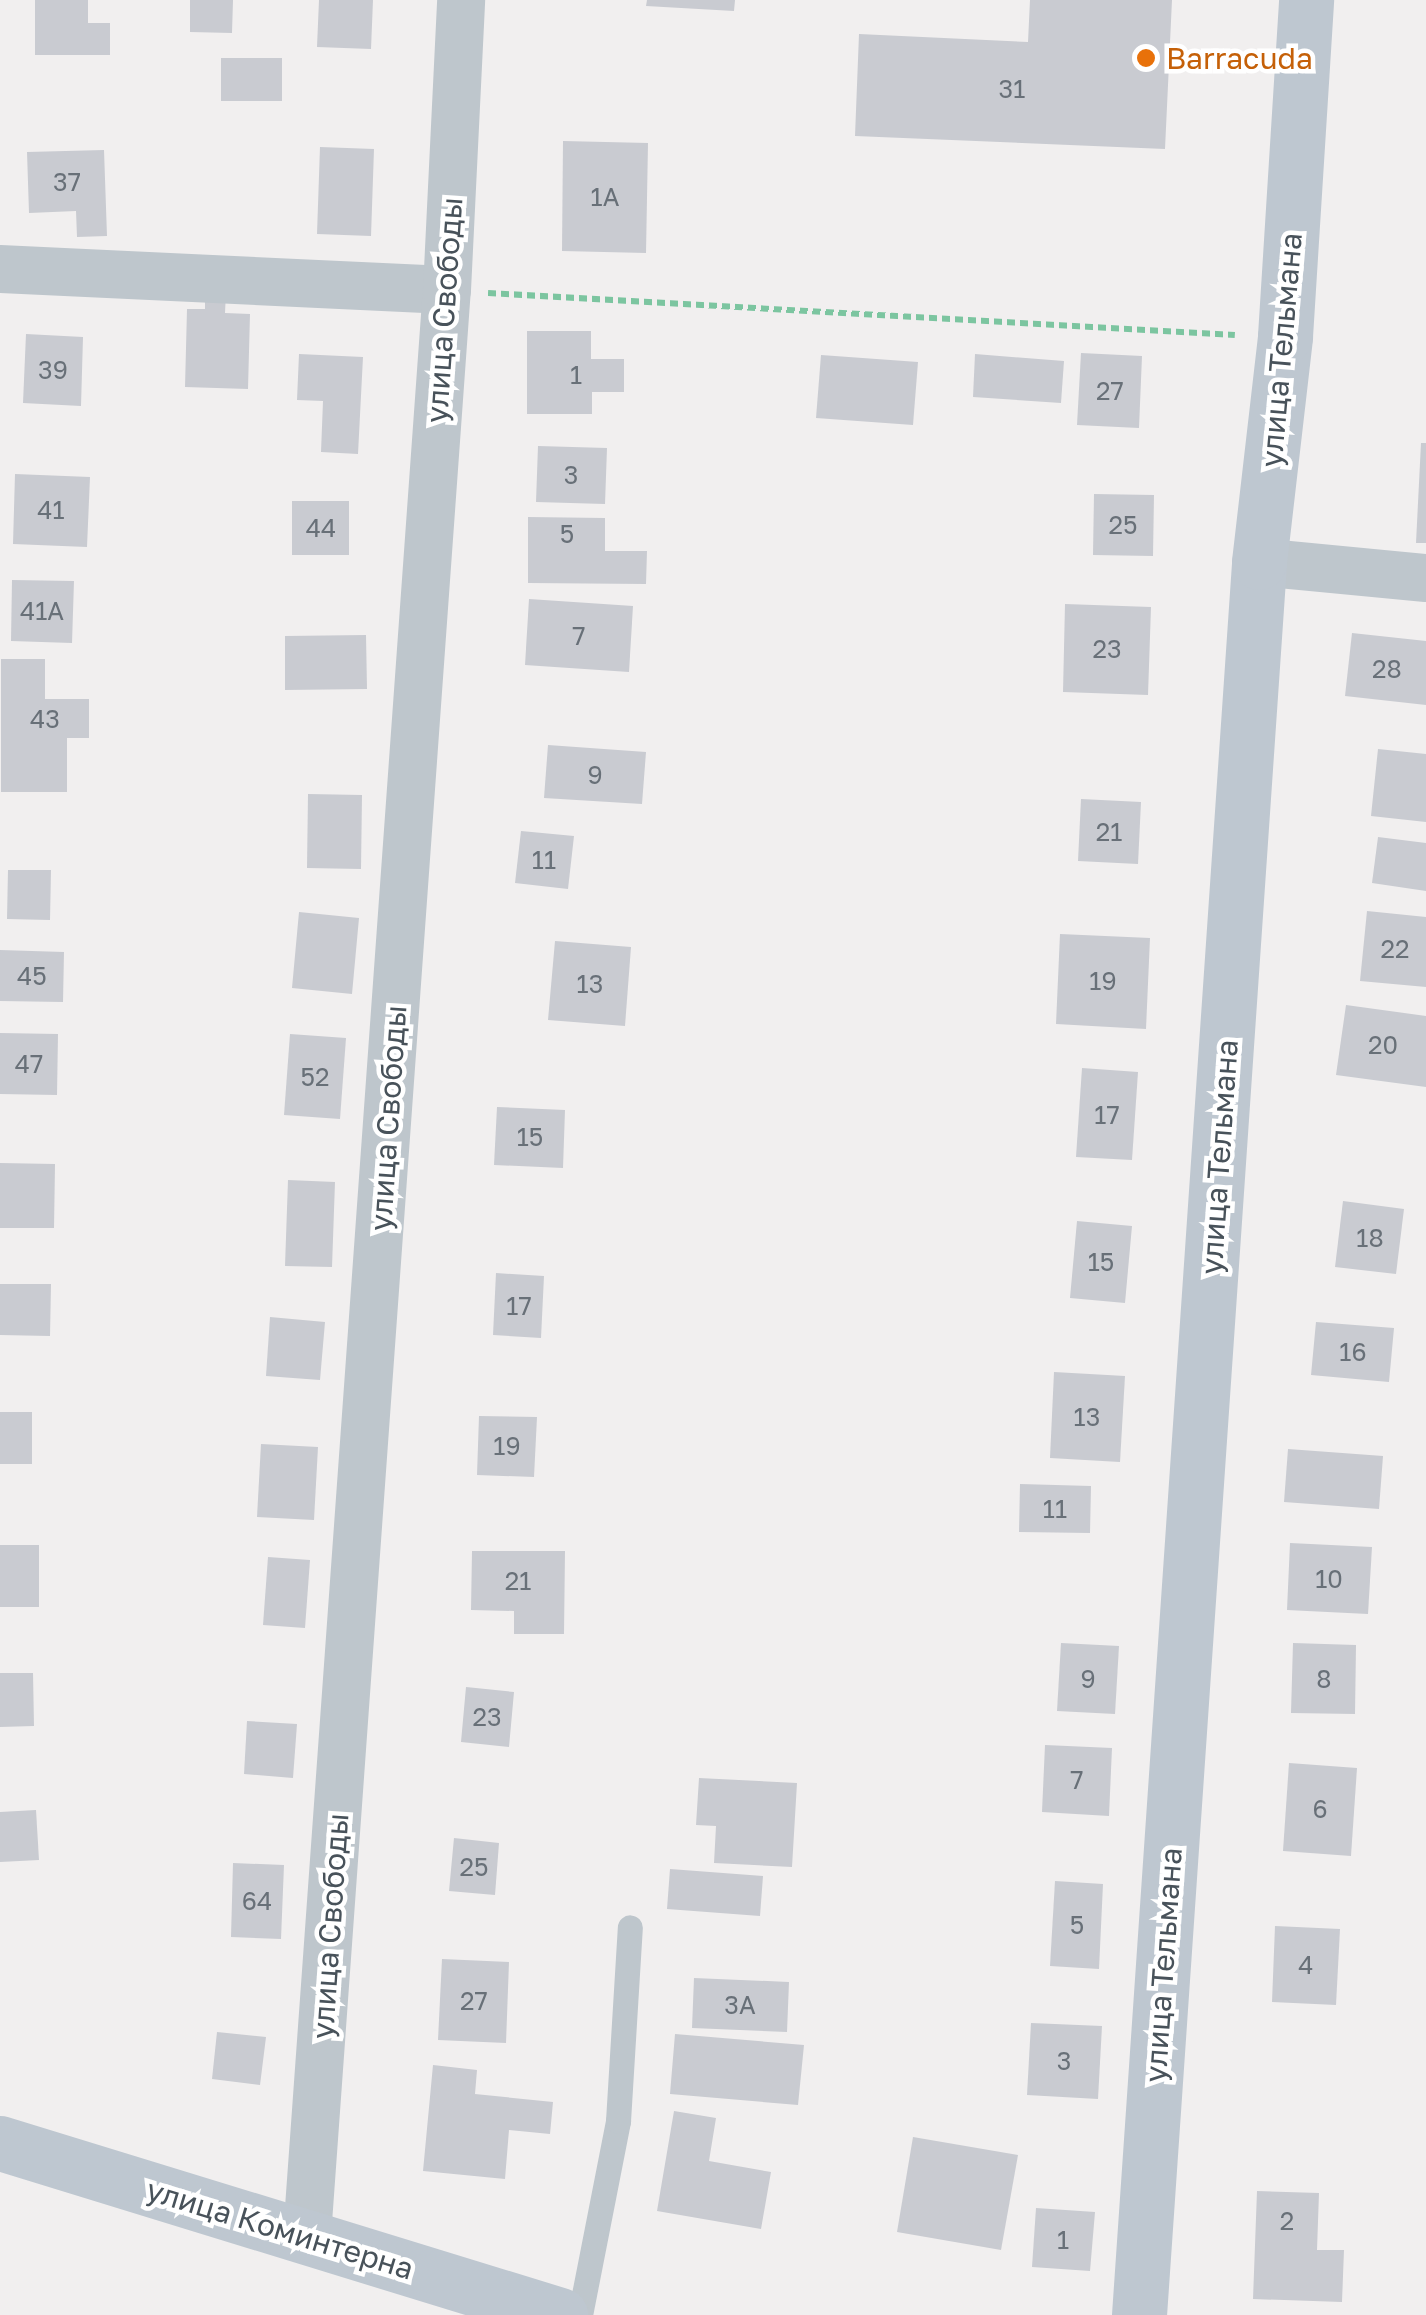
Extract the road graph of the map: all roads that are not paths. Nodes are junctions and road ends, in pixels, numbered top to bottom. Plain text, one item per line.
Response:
1 (461, 0) edge
2 (1306, 0) edge
3 (0, 270) edge
4 (447, 290) junction
5 (1260, 562) junction
6 (1426, 578) edge
7 (630, 1927) dead end
8 (0, 2143) edge
9 (307, 2236) junction
10 (560, 2315) edge
11 (580, 2315) edge
12 (1139, 2315) edge

1 - 4 street, улица Свободы
2 - 5 street, улица Тельмана
3 - 4 street
4 - 9 street, улица Свободы
5 - 6 street
5 - 12 street, улица Тельмана
7 - 11 lane
8 - 9 street, улица Коминтерна
9 - 10 street, улица Коминтерна

